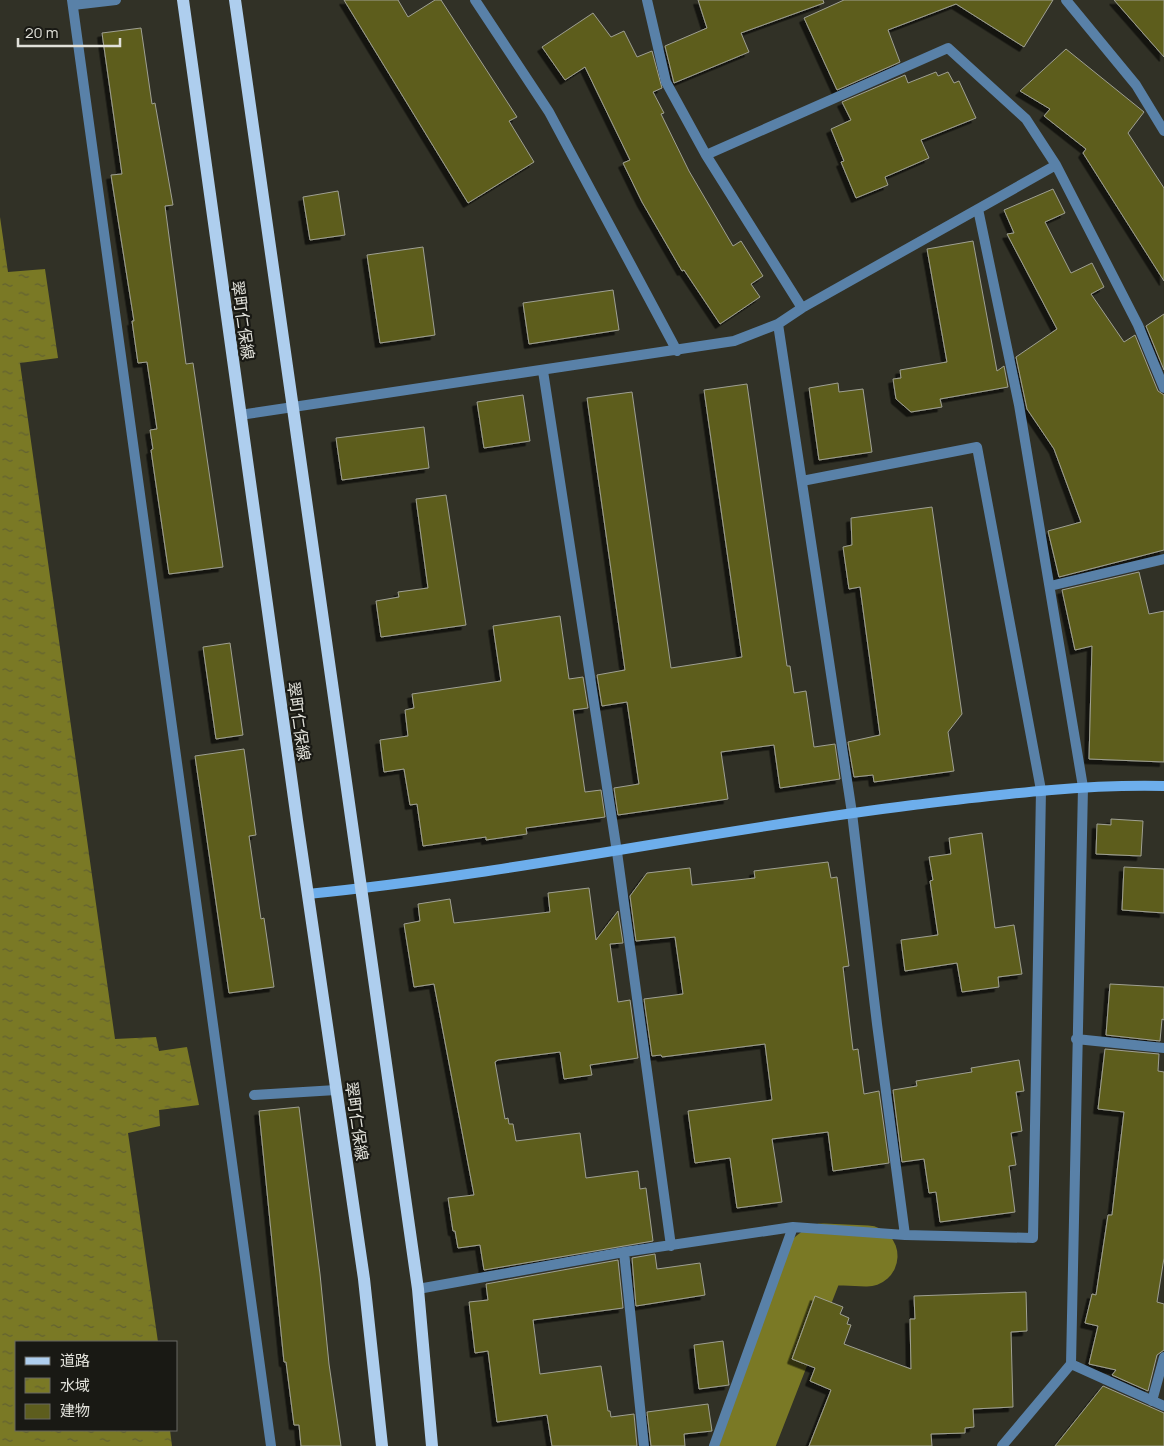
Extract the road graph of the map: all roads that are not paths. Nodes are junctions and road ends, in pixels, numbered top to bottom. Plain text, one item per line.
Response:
1 (116, 0) edge
2 (183, 0) edge
3 (235, 0) edge
4 (475, 0) edge
5 (647, 0) edge
6 (1066, 0) edge
7 (72, 2) edge
8 (1164, 131) edge
9 (706, 155) junction
10 (1056, 165) junction
11 (978, 209) junction
12 (802, 308) junction
13 (778, 324) junction
14 (676, 350) junction
15 (543, 371) junction
16 (1164, 388) edge
17 (293, 408) junction
18 (240, 416) junction
19 (802, 481) junction
20 (1164, 559) edge
21 (1050, 586) junction
22 (1164, 786) edge
23 (1083, 787) junction
24 (1041, 790) junction
25 (852, 813) junction
26 (617, 852) junction
27 (361, 889) junction
28 (308, 894) junction
29 (1076, 1039) junction
30 (1164, 1048) edge
31 (336, 1090) junction
32 (254, 1095) dead end
33 (794, 1227) junction
34 (905, 1235) junction
35 (671, 1246) junction
36 (624, 1252) junction
37 (418, 1290) junction
38 (1164, 1357) edge
39 (1071, 1364) junction
40 (1152, 1401) junction
41 (1164, 1406) edge
42 (271, 1446) edge
43 (382, 1446) edge
44 (432, 1446) edge
45 (644, 1446) edge
46 (714, 1446) edge
47 (1002, 1446) edge

1 - 7 street
2 - 18 main road, 翠町仁保線
3 - 17 main road
4 - 14 street
5 - 9 street
6 - 8 street
7 - 42 street
9 - 10 street
9 - 12 street
10 - 11 street
10 - 16 street
11 - 12 street
11 - 21 street
12 - 13 street
13 - 14 street
13 - 19 street
14 - 15 street
15 - 17 street
15 - 26 street
17 - 18 street
17 - 27 main road
18 - 28 main road, 翠町仁保線
19 - 24 street
19 - 25 street
20 - 21 street
21 - 23 street
22 - 23 street
23 - 24 street
23 - 29 street
24 - 25 street
24 - 34 street
25 - 26 street
25 - 34 street
26 - 27 street
26 - 35 street
27 - 28 street
27 - 37 main road
28 - 31 main road, 翠町仁保線
29 - 30 street
29 - 39 street
31 - 32 street
31 - 43 main road, 翠町仁保線
33 - 34 street
33 - 35 street
33 - 46 street
35 - 36 street
36 - 37 street
36 - 45 street
37 - 44 main road
38 - 40 street
39 - 40 street
39 - 47 street
40 - 41 street

